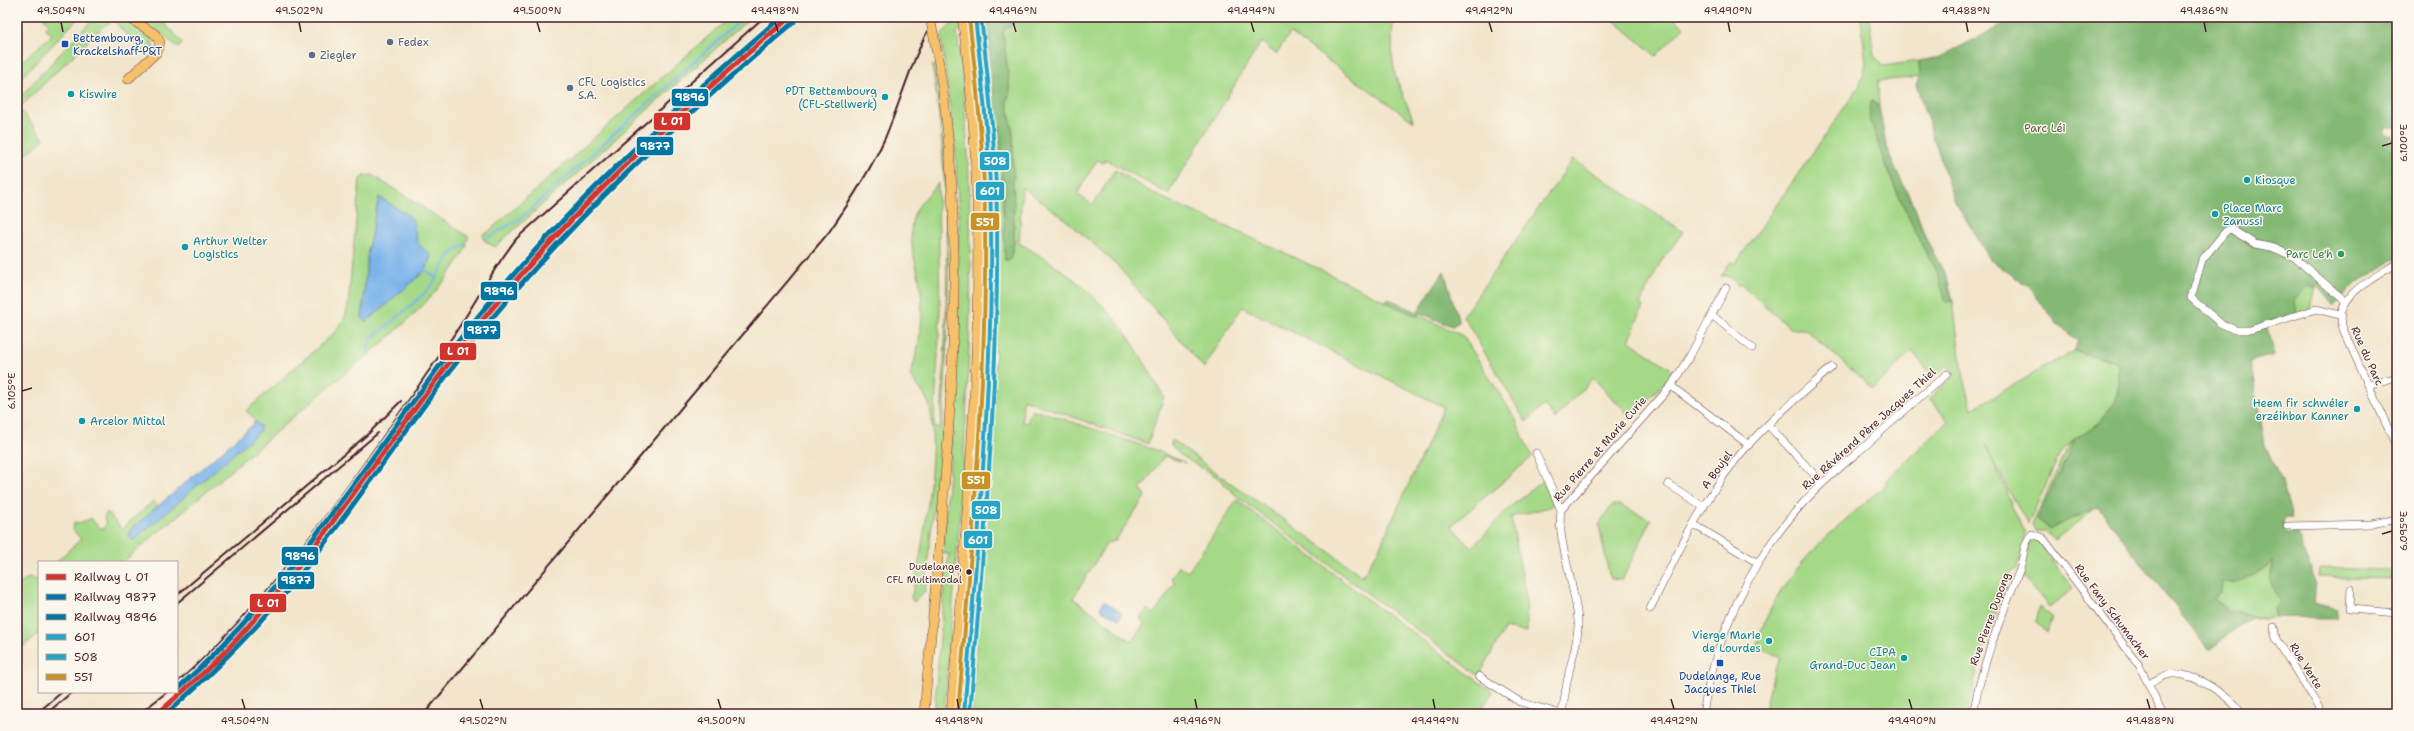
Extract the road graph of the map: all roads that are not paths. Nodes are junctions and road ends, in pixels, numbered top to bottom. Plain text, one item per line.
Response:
1 (127, 17) edge
2 (930, 17) edge
3 (975, 17) edge
4 (963, 22) edge
5 (128, 79) dead end
6 (2397, 263) edge
7 (1726, 288) dead end
8 (2345, 301) junction
9 (1712, 314) junction
10 (2340, 315) junction
11 (1752, 348) dead end
12 (1832, 367) dead end
13 (1947, 374) dead end
14 (2397, 377) edge
15 (2368, 385) junction
16 (1671, 386) junction
17 (1768, 425) junction
18 (1749, 445) junction
19 (2397, 448) edge
20 (1536, 453) dead end
21 (1822, 483) junction
22 (1668, 484) dead end
23 (1704, 507) junction
24 (1561, 510) junction
25 (2397, 519) edge
26 (1693, 524) junction
27 (2287, 526) dead end
28 (2032, 534) joint
29 (1758, 564) junction
30 (2351, 589) dead end
31 (1650, 609) dead end
32 (2397, 613) edge
33 (2274, 627) dead end
34 (1479, 676) dead end
35 (2150, 683) junction
36 (924, 714) edge
37 (952, 714) edge
38 (964, 714) edge
39 (1562, 714) edge
40 (1703, 714) edge
41 (1973, 714) edge
42 (2163, 714) edge
43 (2242, 714) edge
44 (2323, 714) edge

1 - 5 main road
2 - 36 main road, bridge
3 - 38 highway
4 - 37 highway
6 - 8 street
7 - 9 street, Rue Pierre et Marie Curie
8 - 10 street
8 - 10 street
9 - 11 street
9 - 16 street, Rue Pierre et Marie Curie
10 - 15 street, Rue du Parc
12 - 17 street, A Boujel
13 - 21 street, Rue Révérend Père Jacques Thiel
14 - 15 street
15 - 19 street, Rue du Parc
16 - 18 street
16 - 24 street, Rue Pierre et Marie Curie
17 - 18 street, A Boujel
17 - 21 street
18 - 23 street, A Boujel
20 - 24 street
21 - 29 street, Rue Révérend Père Jacques Thiel
22 - 23 street
23 - 26 street, A Boujel
24 - 39 street, Rue Pierre et Marie Curie
25 - 27 street
26 - 29 street
26 - 31 street, A Boujel
28 - 35 street, Rue Fany Schumacher
28 - 41 street, Rue Pierre Dupong
29 - 40 street, Rue Révérend Père Jacques Thiel
30 - 32 street
33 - 44 street, Rue Verte
34 - 39 street
35 - 42 street, Rue Fany Schumacher
35 - 43 street

